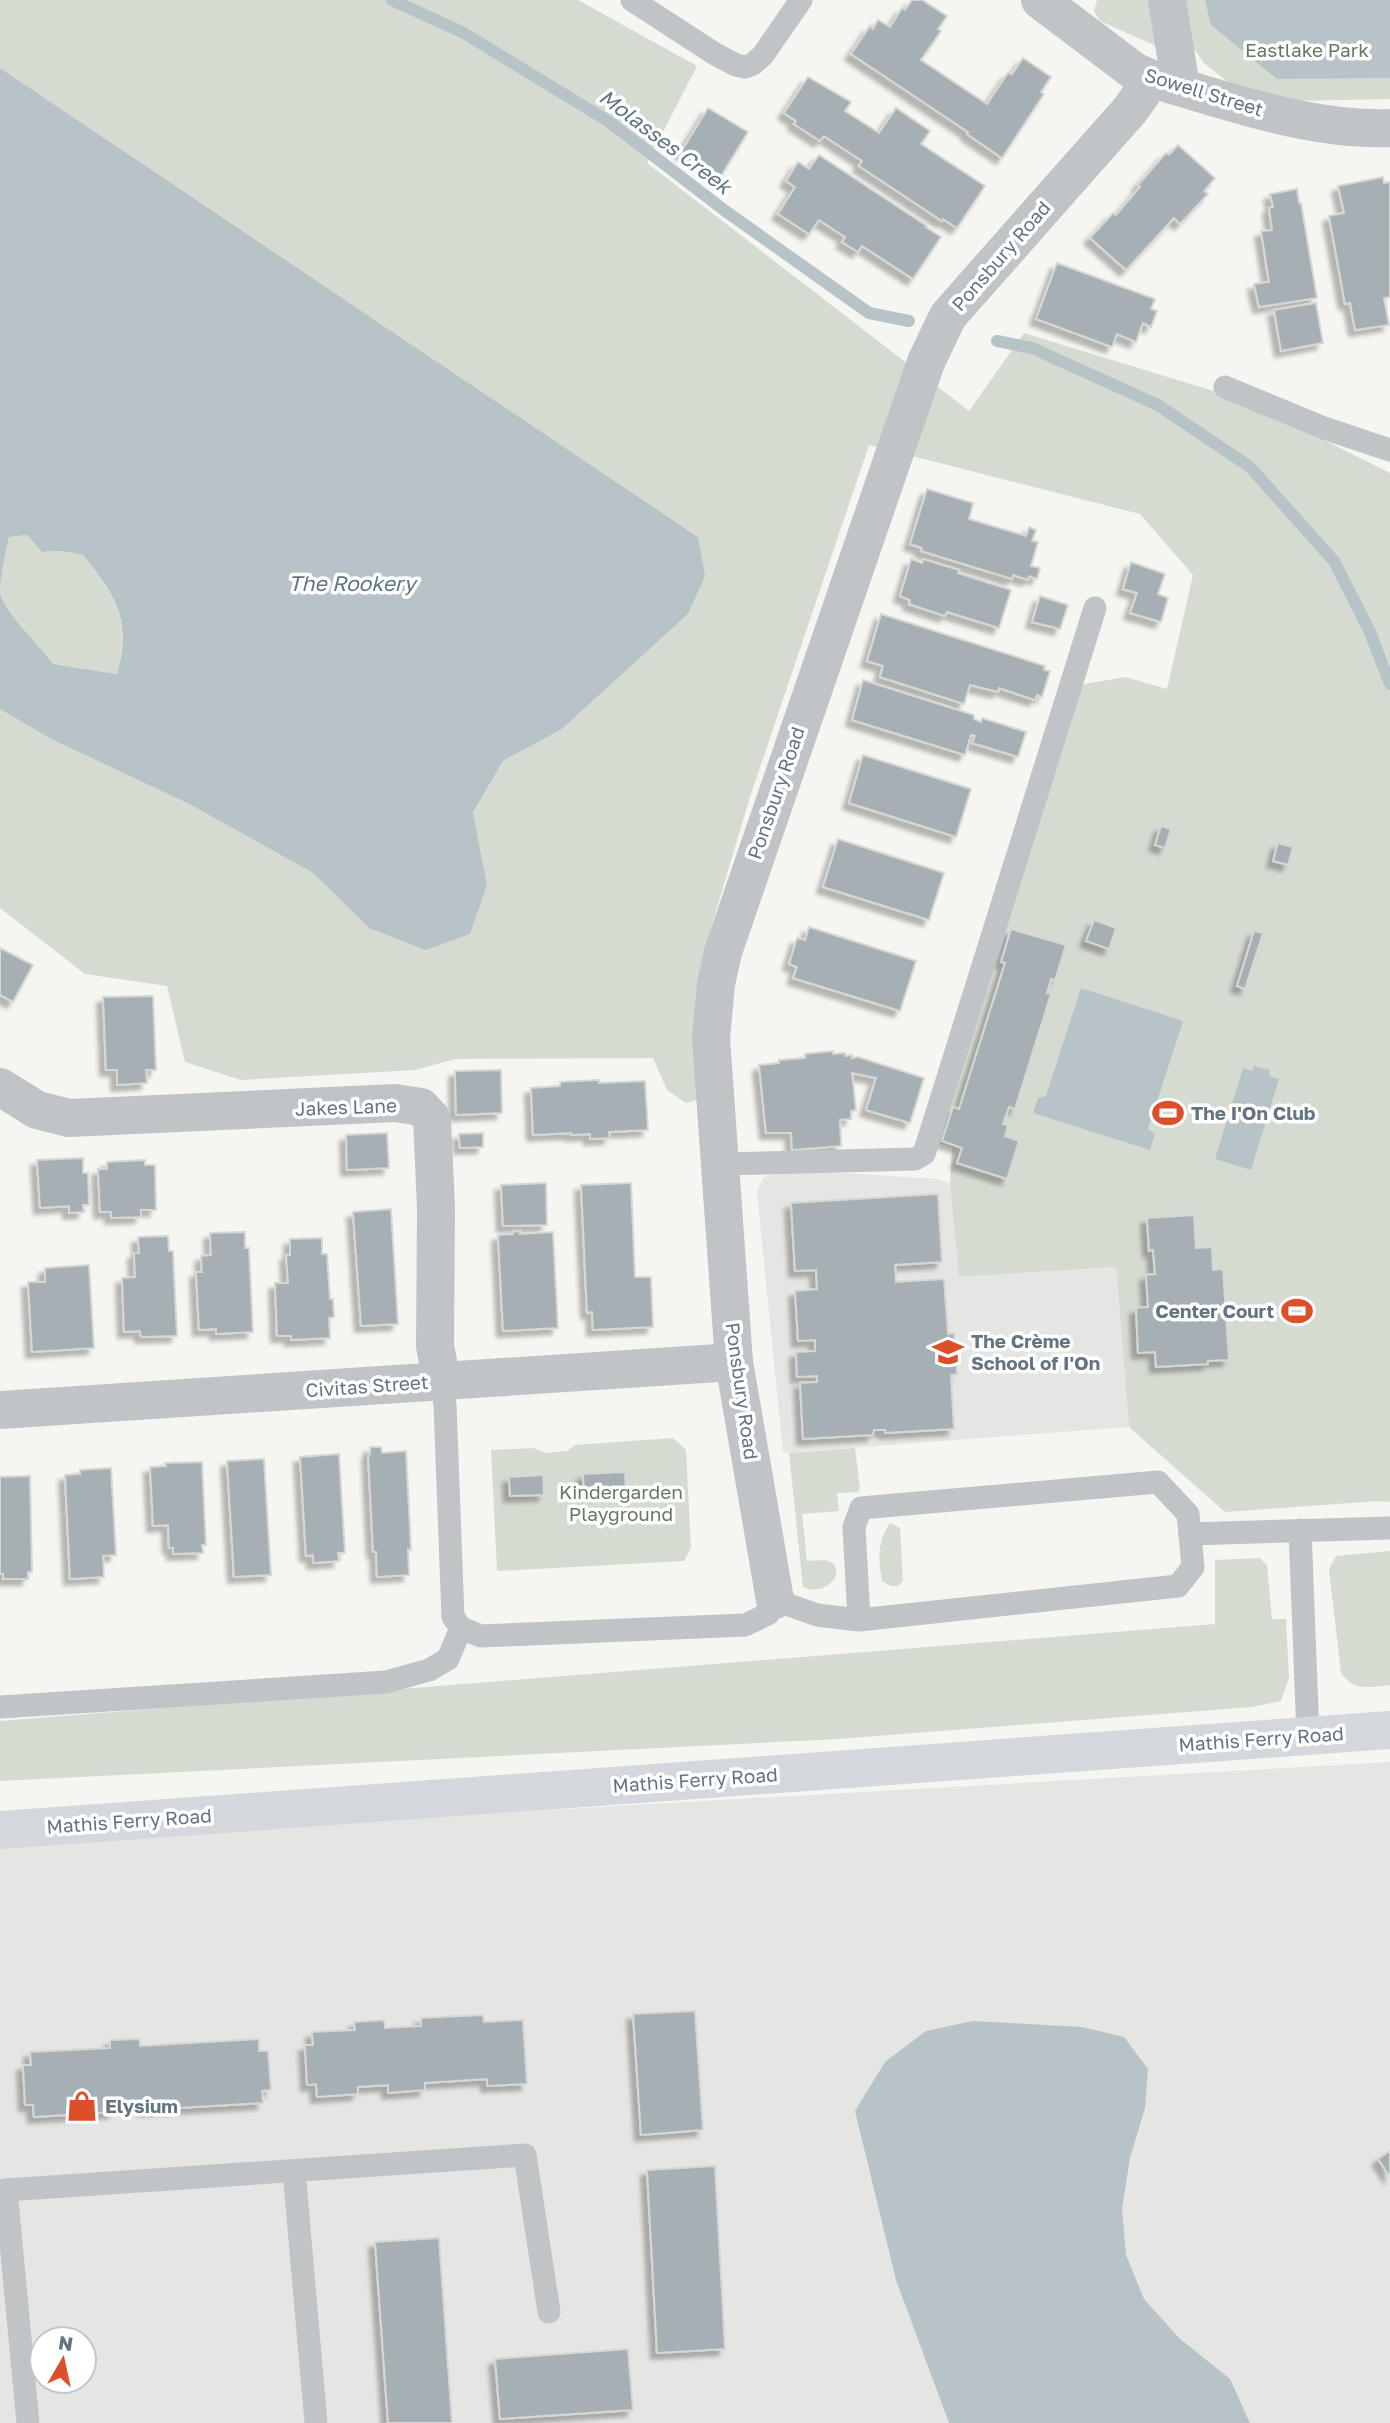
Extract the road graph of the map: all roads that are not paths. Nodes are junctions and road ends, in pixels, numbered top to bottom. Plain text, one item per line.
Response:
1 (632, 0) edge
2 (801, 0) edge
3 (1167, 0) edge
4 (1061, 6) edge
5 (1167, 83) junction
6 (1390, 128) edge
7 (1225, 387) dead end
8 (1390, 450) edge
9 (1095, 608) dead end
10 (0, 1087) edge
11 (721, 1164) junction
12 (734, 1362) junction
13 (442, 1382) junction
14 (0, 1410) edge
15 (1390, 1528) edge
16 (1300, 1530) junction
17 (1190, 1534) junction
18 (775, 1600) junction
19 (859, 1620) junction
20 (461, 1628) junction
21 (0, 1707) edge
22 (1390, 1730) edge
23 (1308, 1735) junction
24 (0, 1830) edge
25 (294, 2171) junction
26 (3, 2191) edge
27 (549, 2312) dead end
28 (28, 2423) edge
29 (316, 2423) edge

1 - 2 lane
3 - 5 street
4 - 5 street, Sowell Street
5 - 6 street, Sowell Street
5 - 11 street, Ponsbury Road
7 - 8 lane
9 - 11 lane
10 - 13 street, Jakes Lane
11 - 12 street, Ponsbury Road
12 - 13 street, Civitas Street
12 - 18 street, Ponsbury Road
13 - 14 street, Civitas Street
13 - 20 lane
15 - 16 lane
16 - 17 lane
16 - 23 lane
17 - 19 lane
17 - 19 lane
18 - 19 lane
18 - 20 lane
20 - 21 lane
22 - 23 main road, Mathis Ferry Road
23 - 24 main road, Mathis Ferry Road
25 - 26 lane
25 - 27 lane
25 - 29 lane
26 - 28 lane

